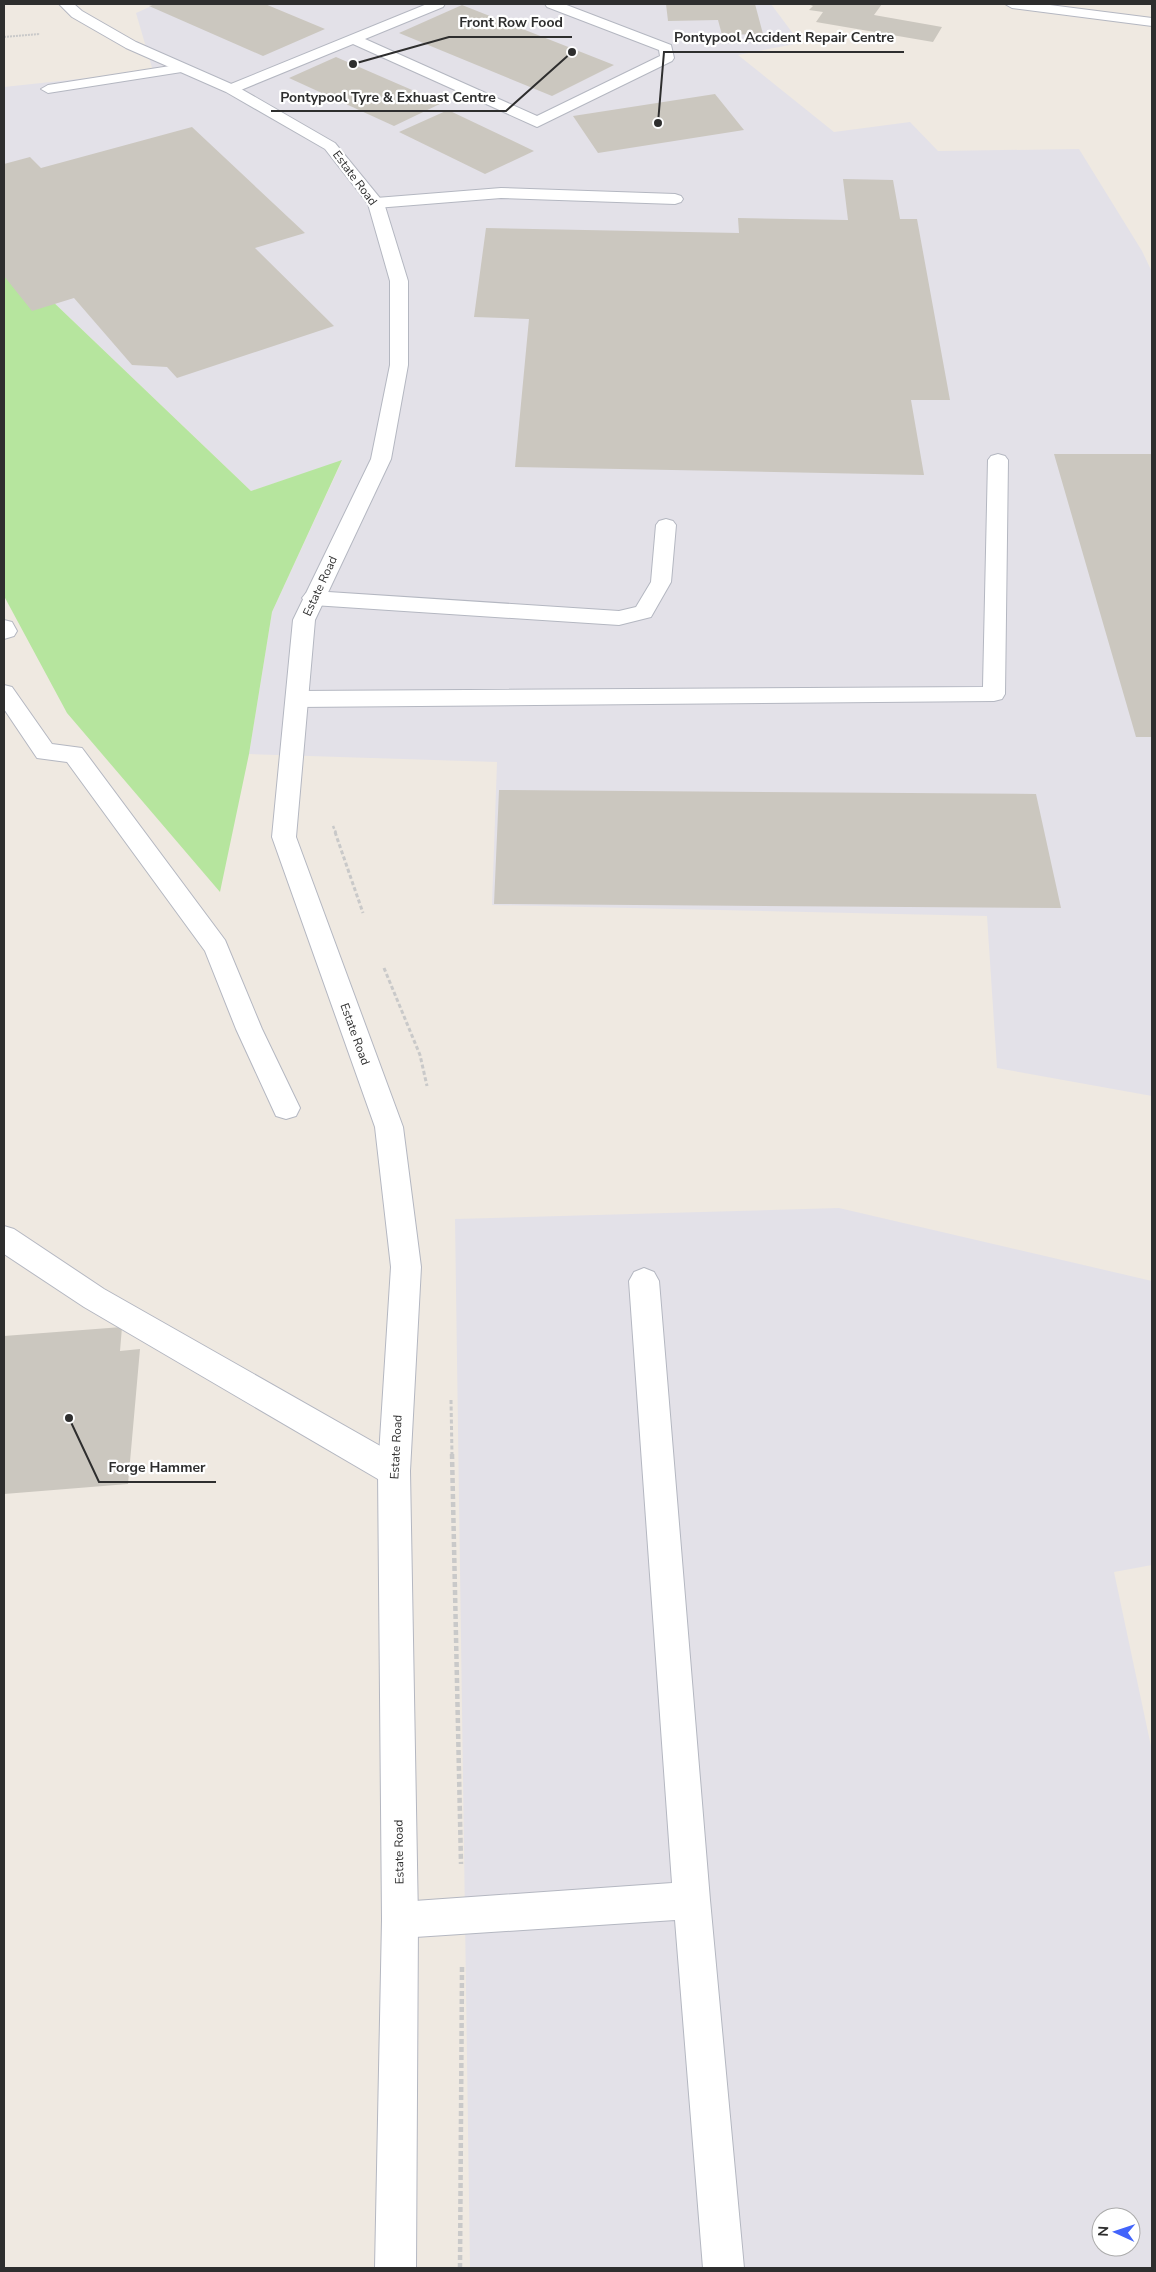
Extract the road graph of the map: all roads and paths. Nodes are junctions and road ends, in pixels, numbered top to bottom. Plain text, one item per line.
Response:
1 (66, 4) edge
2 (438, 4) edge
3 (552, 4) edge
4 (1012, 4) edge
5 (1152, 22) edge
6 (353, 39) junction
7 (184, 68) junction
8 (48, 89) dead end
9 (231, 89) junction
10 (675, 199) dead end
11 (376, 203) junction
12 (998, 460) dead end
13 (666, 525) dead end
14 (313, 598) junction
15 (4, 627) edge
16 (4, 632) edge
17 (4, 692) edge
18 (297, 699) junction
19 (286, 1108) dead end
20 (4, 1238) edge
21 (644, 1280) dead end
22 (394, 1471) junction
23 (692, 1900) junction
24 (400, 1920) junction
25 (396, 2268) edge
26 (724, 2268) edge

1 - 7 street, Estate Road
2 - 6 street
3 - 6 street
4 - 5 street
6 - 9 street
7 - 8 street
7 - 9 street, Estate Road
9 - 11 street, Estate Road
10 - 11 street
11 - 14 street, Estate Road
12 - 18 street
13 - 14 street
14 - 18 street, Estate Road
15 - 16 street
17 - 19 street
18 - 22 street, Estate Road
20 - 22 street
21 - 23 street
22 - 24 street, Estate Road
23 - 24 street
23 - 26 street
24 - 25 street, Estate Road

